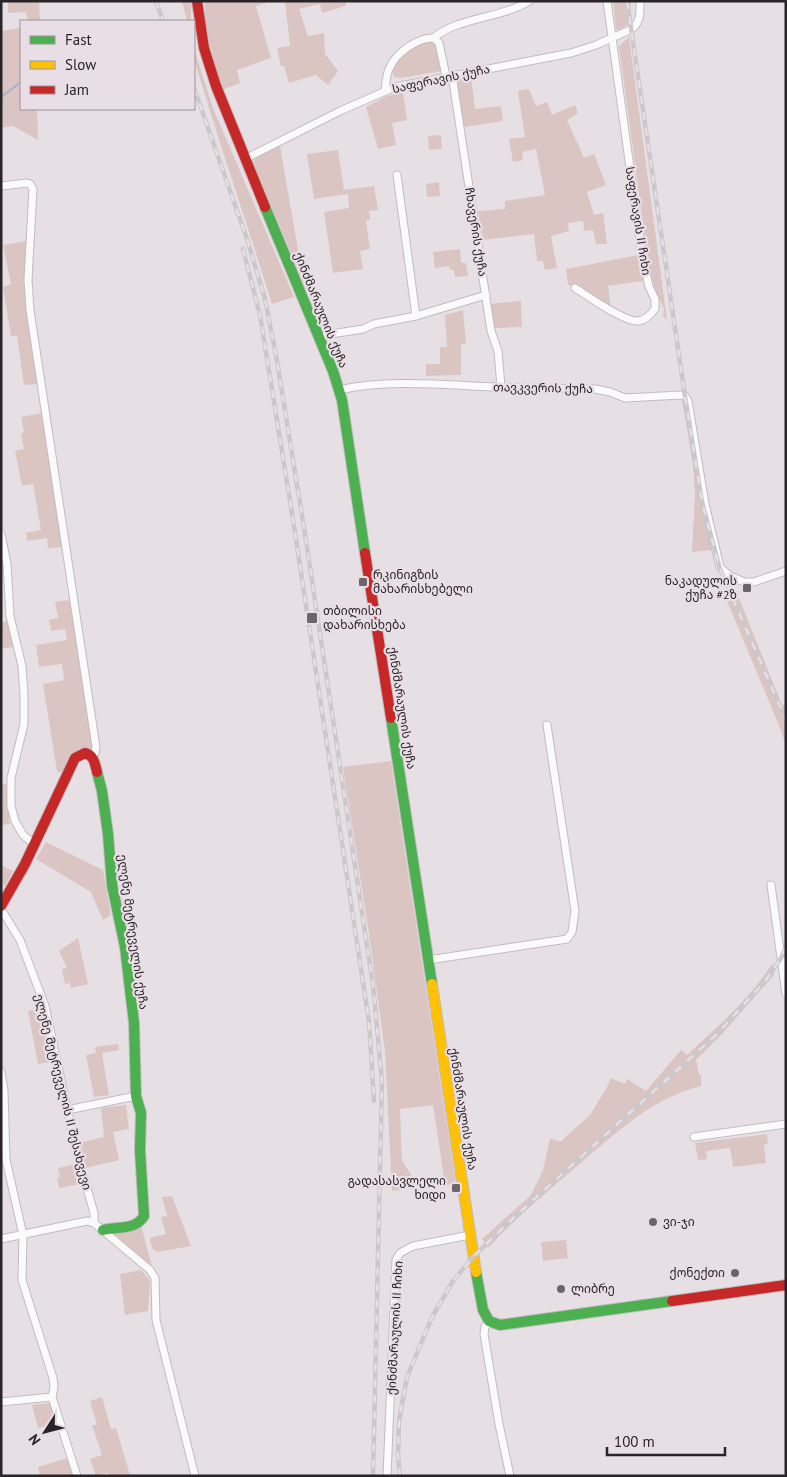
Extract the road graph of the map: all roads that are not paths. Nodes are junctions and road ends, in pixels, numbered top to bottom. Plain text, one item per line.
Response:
1 (197, 1) edge
2 (529, 1) edge
3 (607, 1) edge
4 (640, 1) edge
5 (434, 38) junction
6 (611, 38) junction
7 (449, 76) junction
8 (385, 91) junction
9 (244, 159) junction
10 (397, 175) dead end
11 (1, 186) edge
12 (575, 288) dead end
13 (486, 295) junction
14 (416, 316) junction
15 (319, 338) junction
16 (501, 387) junction
17 (339, 390) junction
18 (1, 534) edge
19 (786, 571) edge
20 (546, 725) dead end
21 (92, 757) junction
22 (34, 844) junction
23 (771, 885) dead end
24 (1, 908) edge
25 (428, 960) junction
26 (786, 994) edge
27 (1, 1072) edge
28 (136, 1096) junction
29 (67, 1110) junction
30 (786, 1124) edge
31 (694, 1137) dead end
32 (94, 1223) junction
33 (103, 1230) junction
34 (470, 1234) junction
35 (23, 1235) junction
36 (1, 1239) edge
37 (786, 1285) edge
38 (489, 1321) junction
39 (52, 1397) junction
40 (1, 1402) edge
41 (77, 1476) edge
42 (195, 1476) edge
43 (388, 1476) edge
44 (510, 1476) edge

1 - 9 main road, ქინძმარაულის ქუჩა
2 - 5 street
3 - 6 street
4 - 6 street, საფერავის ქუჩა
5 - 7 street, ჩხავერის ქუჩა
5 - 8 street
6 - 7 street, საფერავის ქუჩა
6 - 12 street, საფერავის II ჩიხი
7 - 8 street, საფერავის ქუჩა
7 - 13 street, ჩხავერის ქუჩა
8 - 9 street, საფერავის ქუჩა
9 - 15 main road, ქინძმარაულის ქუჩა
10 - 14 street
11 - 21 street
13 - 14 street
13 - 16 street, ჩხავერის ქუჩა
14 - 15 street
15 - 17 main road, ქინძმარაულის ქუჩა
16 - 17 street, თავკვერის ქუჩა
16 - 19 street, თავკვერის ქუჩა
17 - 25 main road, ქინძმარაულის ქუჩა
18 - 22 street
20 - 25 street
21 - 22 main road
21 - 28 main road, ელენე მეტრეველის ქუჩა
22 - 24 main road
23 - 26 street
24 - 29 street, ელენე მეტრეველის II შესახვევი
25 - 34 main road, ქინძმარაულის ქუჩა
27 - 35 street
28 - 29 street
28 - 33 main road, ელენე მეტრეველის ქუჩა
29 - 32 street, ელენე მეტრეველის II შესახვევი
30 - 31 street
32 - 33 street
32 - 35 street
33 - 42 street
34 - 38 main road, ქინძმარაულის ქუჩა
34 - 43 street, ქინძმარაულის II ჩიხი
35 - 36 street
35 - 39 street
37 - 38 main road
38 - 44 street
39 - 40 street
39 - 41 street

